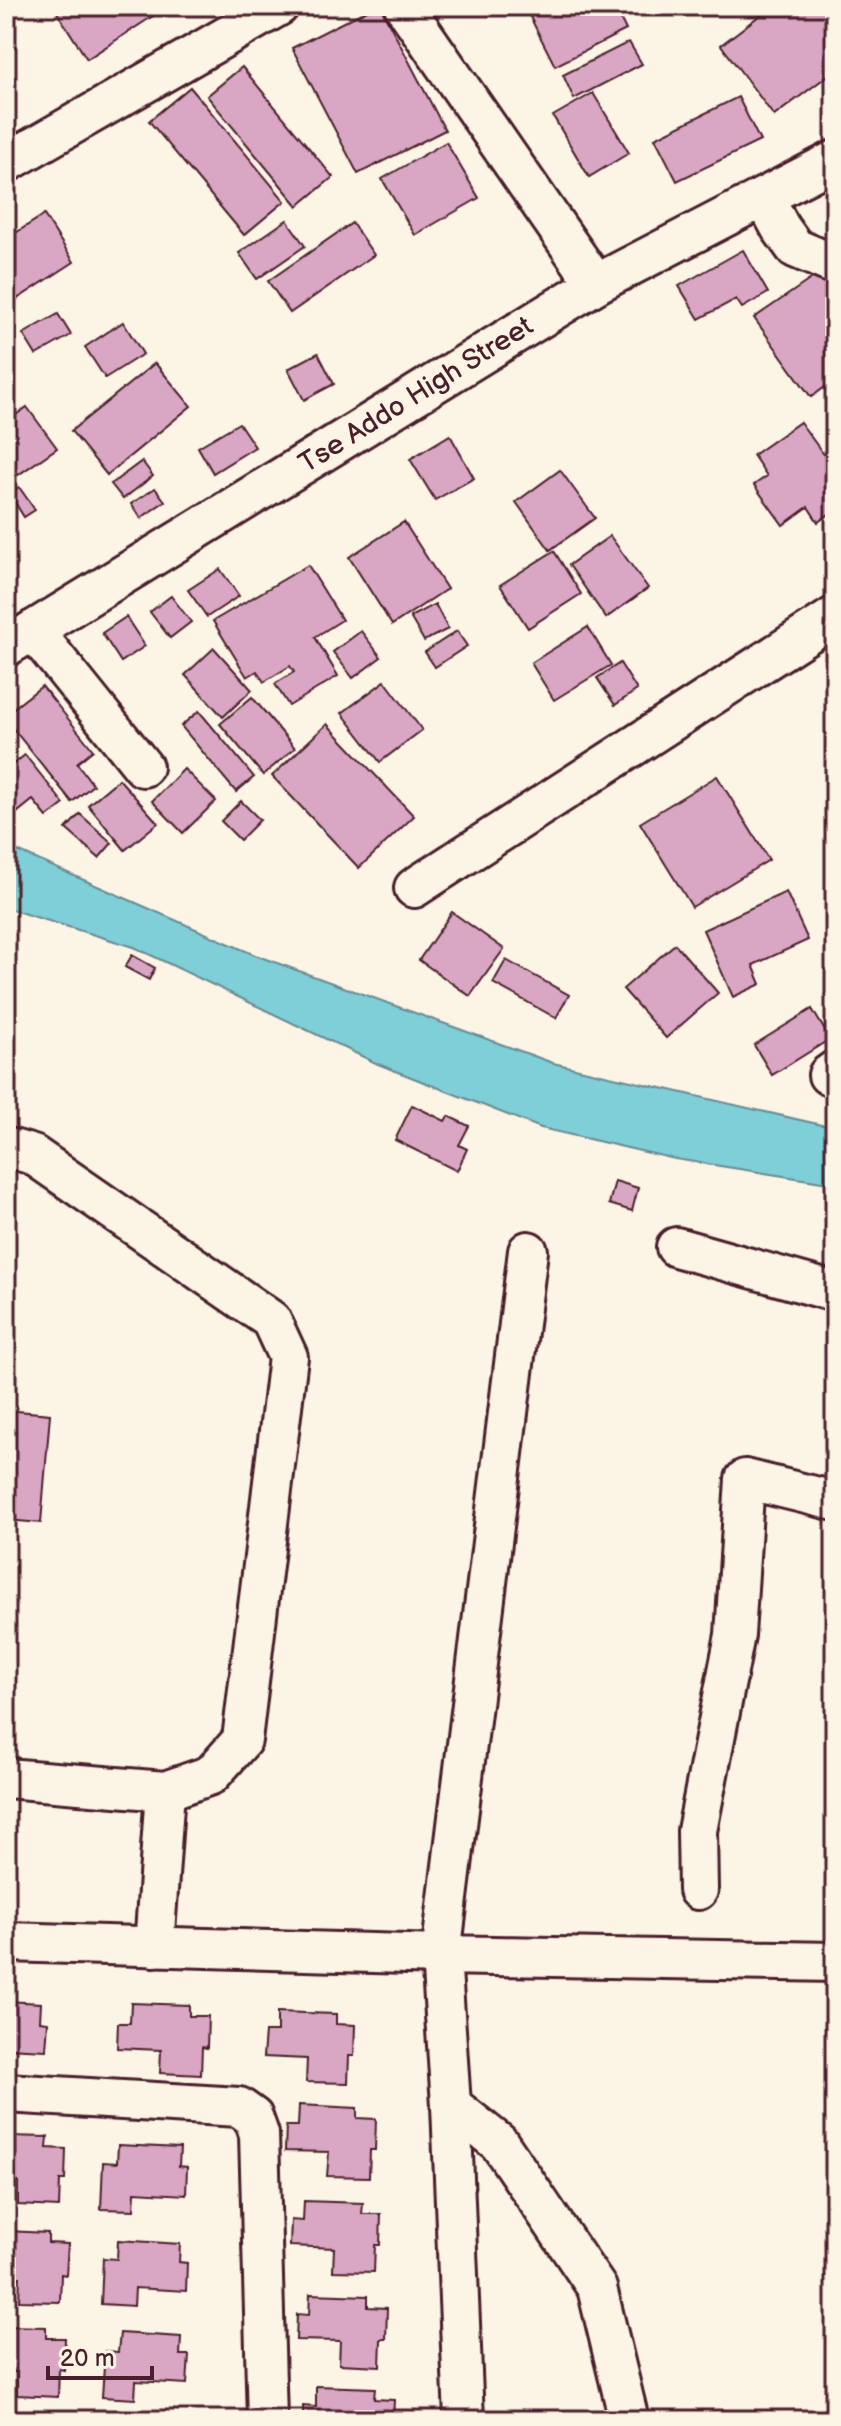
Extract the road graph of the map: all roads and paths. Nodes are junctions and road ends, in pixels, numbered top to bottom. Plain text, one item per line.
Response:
1 (279, 6) edge
2 (404, 6) edge
3 (835, 160) edge
4 (6, 163) edge
5 (764, 197) junction
6 (835, 265) edge
7 (596, 284) junction
8 (835, 616) edge
9 (20, 638) edge
10 (143, 767) dead end
11 (414, 888) dead end
12 (6, 1147) edge
13 (676, 1247) dead end
14 (528, 1251) dead end
15 (835, 1292) edge
16 (835, 1501) edge
17 (6, 1778) edge
18 (165, 1791) junction
19 (698, 1890) dead end
20 (6, 1942) edge
21 (154, 1947) junction
22 (441, 1955) junction
23 (835, 1962) edge
24 (6, 2093) edge
25 (451, 2105) junction
26 (267, 2420) edge
27 (464, 2420) edge
28 (629, 2420) edge

1 - 4 street
2 - 7 street
3 - 5 street, Tse Addo High Street
5 - 6 street
5 - 7 street, Tse Addo High Street
7 - 9 street, Tse Addo High Street
8 - 11 street
9 - 10 street
12 - 18 street
13 - 15 street
14 - 22 street
16 - 19 street
17 - 18 street
18 - 21 street
20 - 21 street
21 - 22 street
22 - 23 street
22 - 25 street
24 - 26 street
25 - 27 street
25 - 28 street

